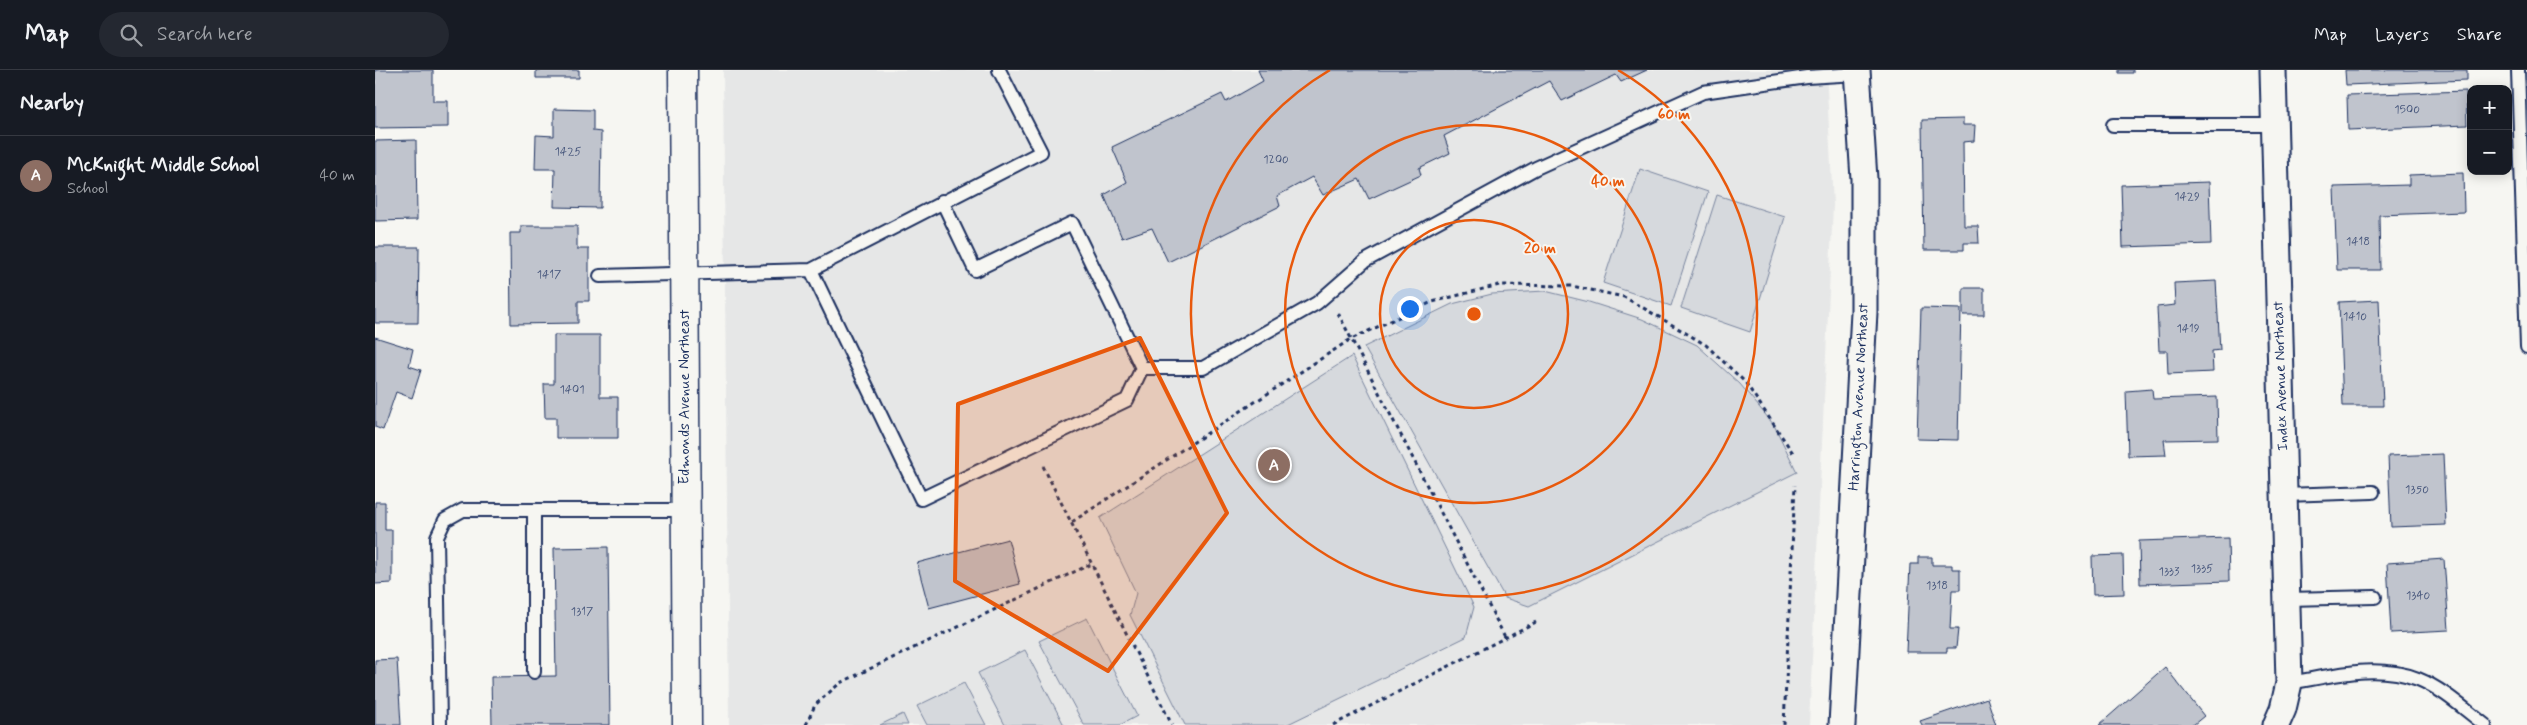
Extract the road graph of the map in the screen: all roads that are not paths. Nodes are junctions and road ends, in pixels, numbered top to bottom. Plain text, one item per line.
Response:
1 (683, 70) edge
2 (999, 70) edge
3 (2273, 70) edge
4 (2518, 70) edge
5 (1857, 72) edge
6 (2113, 125) dead end
7 (2274, 125) junction
8 (942, 202) junction
9 (811, 270) junction
10 (685, 274) junction
11 (600, 276) dead end
12 (2527, 347) edge
13 (1142, 368) junction
14 (2373, 492) dead end
15 (2284, 495) junction
16 (534, 510) junction
17 (686, 510) junction
18 (2375, 597) dead end
19 (2287, 599) junction
20 (534, 672) dead end
21 (2289, 683) junction
22 (440, 725) edge
23 (687, 725) edge
24 (1842, 725) edge
25 (2276, 725) edge
26 (2485, 725) edge

1 - 10 street, Edmonds Avenue Northeast
2 - 8 lane
3 - 7 street, Index Avenue Northeast
4 - 12 lane
5 - 13 lane
5 - 24 street, Harrington Avenue Northeast
6 - 7 lane
7 - 15 street, Index Avenue Northeast
8 - 9 lane
8 - 13 lane
9 - 10 lane
9 - 13 lane
10 - 11 lane
10 - 17 street, Edmonds Avenue Northeast
14 - 15 lane
15 - 19 street, Index Avenue Northeast
16 - 17 lane
16 - 20 lane
16 - 22 lane
17 - 23 street, Edmonds Avenue Northeast
18 - 19 lane
19 - 21 street, Index Avenue Northeast
21 - 25 street, Index Avenue Northeast
21 - 26 lane

